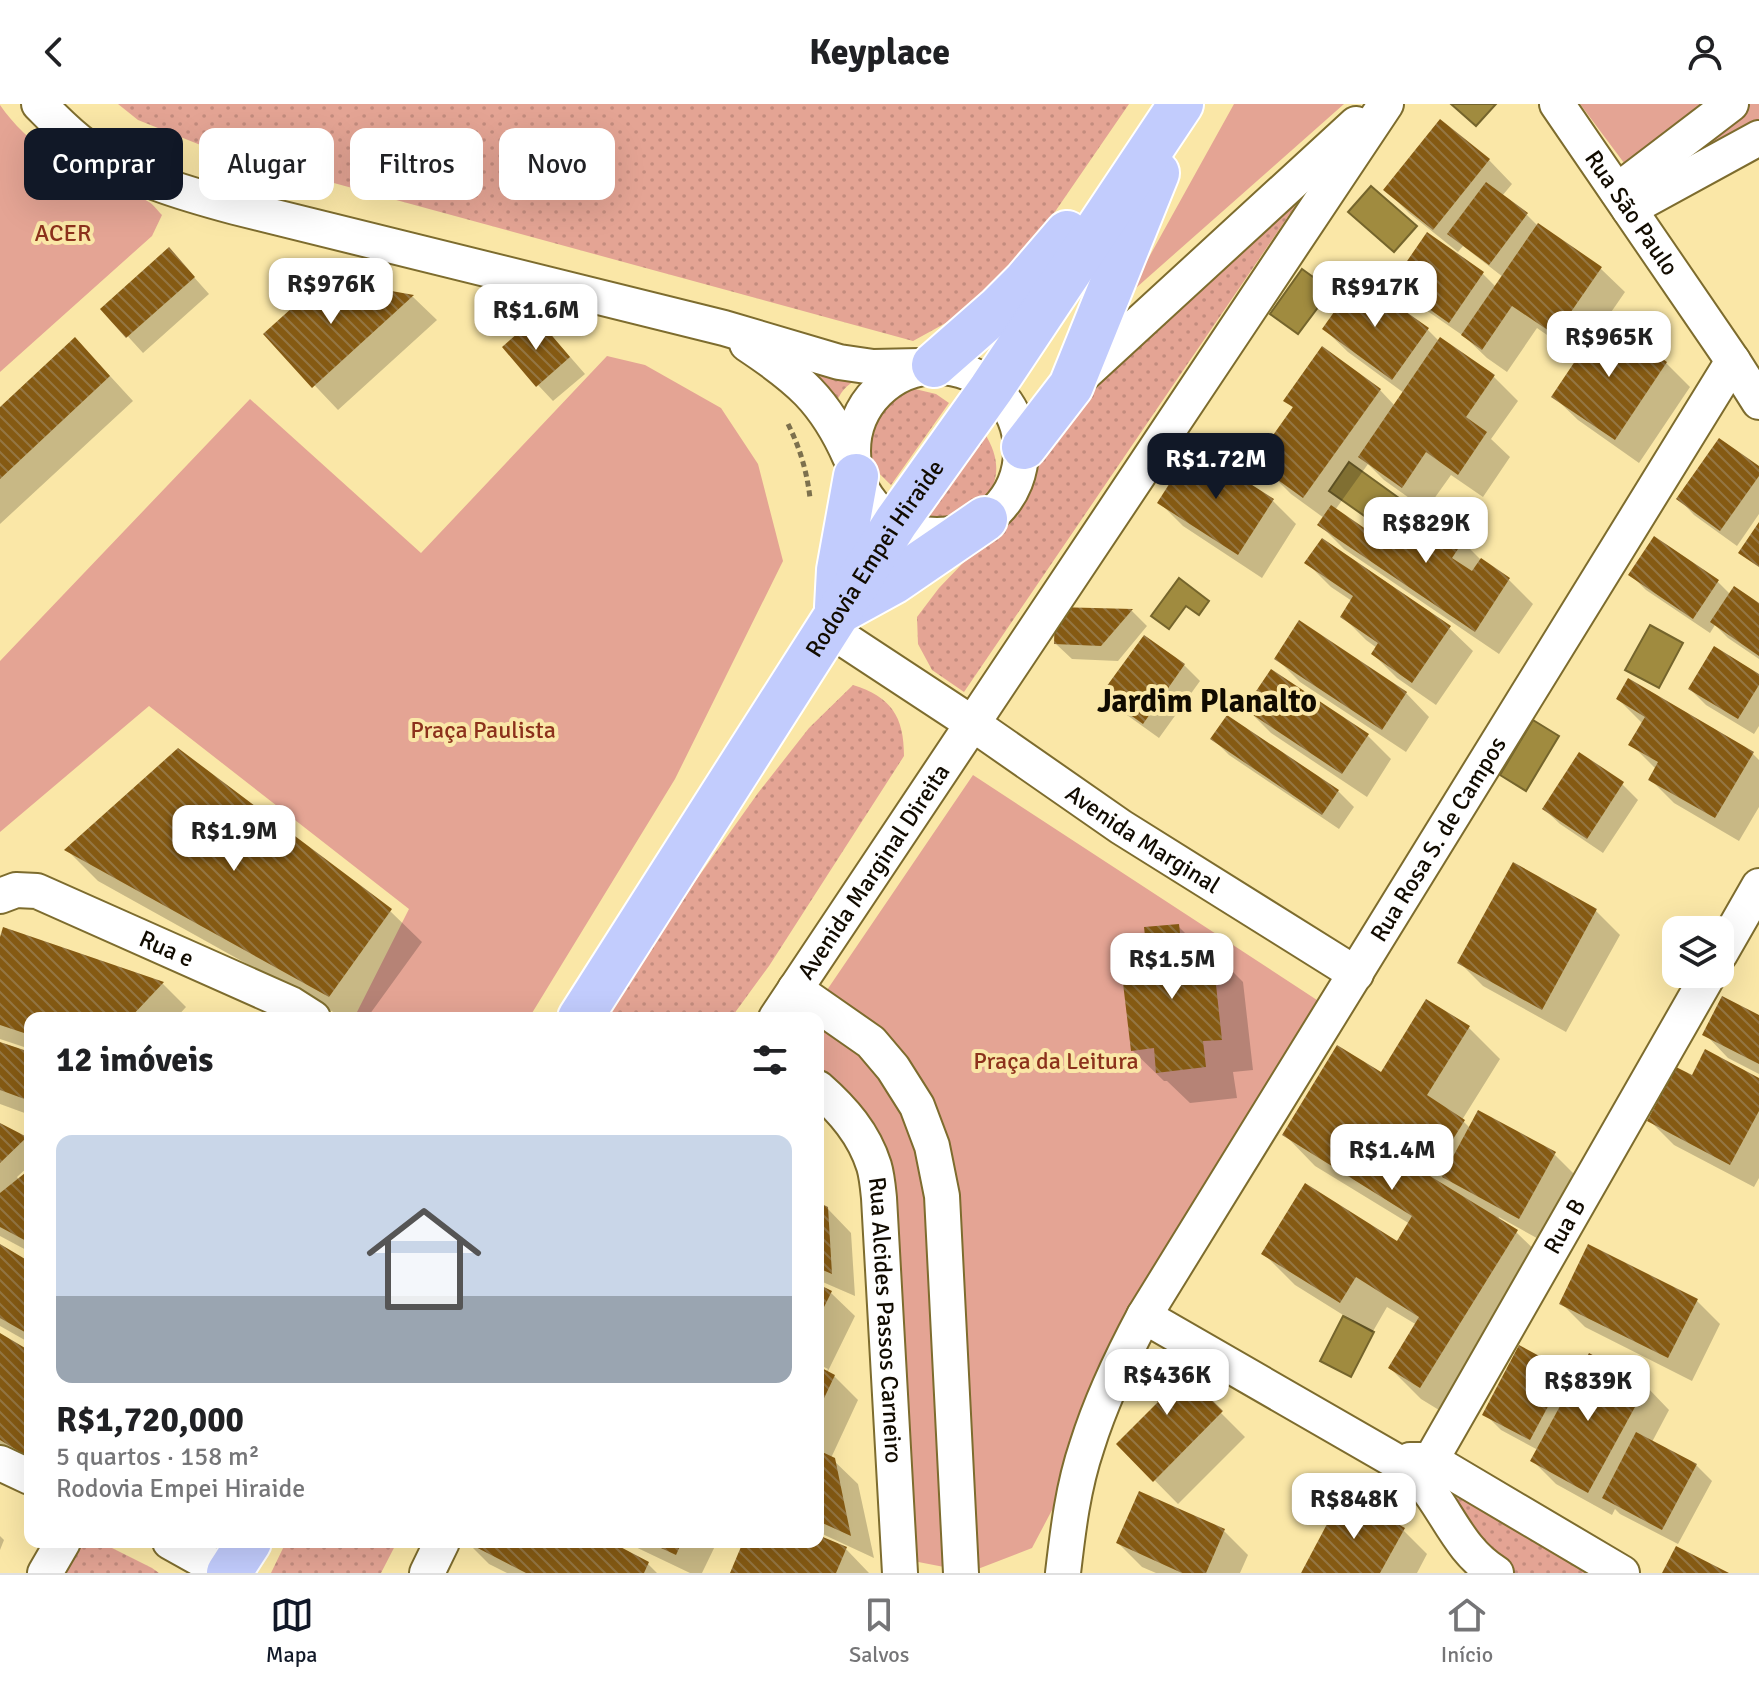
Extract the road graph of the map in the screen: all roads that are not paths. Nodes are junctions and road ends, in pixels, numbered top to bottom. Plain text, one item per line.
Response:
1 (39, 104) edge
2 (1181, 104) edge
3 (1378, 104) edge
4 (1386, 104) edge
5 (1557, 104) edge
6 (1731, 104) edge
7 (1759, 138) edge
8 (1623, 200) junction
9 (724, 328) junction
10 (1733, 361) junction
11 (927, 366) junction
12 (1071, 386) junction
13 (991, 389) junction
14 (1759, 402) edge
15 (1024, 447) junction
16 (853, 466) junction
17 (985, 519) junction
18 (896, 522) junction
19 (832, 621) junction
20 (973, 724) junction
21 (1759, 886) edge
22 (8, 893) edge
23 (1734, 930) edge
24 (1356, 974) junction
25 (1701, 988) edge
26 (795, 989) junction
27 (304, 1012) edge
28 (584, 1012) edge
29 (780, 1012) edge
30 (824, 1093) edge
31 (1144, 1316) junction
32 (0, 1463) edge
33 (1414, 1466) junction
34 (24, 1474) edge
35 (60, 1548) edge
36 (181, 1548) edge
37 (245, 1548) edge
38 (439, 1548) edge
39 (45, 1573) edge
40 (228, 1573) edge
41 (427, 1573) edge
42 (900, 1573) edge
43 (961, 1573) edge
44 (1063, 1573) edge
45 (1496, 1573) edge
46 (1622, 1573) edge

1 - 9 street
2 - 11 main road
2 - 12 main road
2 - 13 main road, Rodovia Empei Hiraide
3 - 12 street
4 - 20 street, Avenida Marginal Direita
5 - 8 street, Rua São Paulo
6 - 8 street
7 - 8 street
8 - 10 street, Rua São Paulo
9 - 11 street
9 - 16 street
10 - 14 street, Rua São Paulo
10 - 24 street, Rua Rosa S. de Campos
11 - 13 street
11 - 16 street
12 - 15 main road
13 - 15 street
13 - 18 main road, Rodovia Empei Hiraide
15 - 17 street
16 - 18 street
16 - 19 main road
17 - 18 street
17 - 19 main road
18 - 19 main road, Rodovia Empei Hiraide
19 - 20 street, Avenida Marginal
19 - 28 main road, Rodovia Empei Hiraide
20 - 24 street, Avenida Marginal
20 - 26 street, Avenida Marginal Direita
21 - 23 street
22 - 27 street, Rua e
24 - 31 street, Rua Rosa S. de Campos
25 - 33 street, Rua B
26 - 29 street, Avenida Marginal Direita
26 - 43 street
30 - 42 street, Rua Alcides Passos Carneiro
31 - 33 street
31 - 44 street, Rua Rosa S. de Campos
32 - 34 street
33 - 45 street
33 - 46 street
35 - 39 street
36 - 40 street
37 - 40 main road
38 - 41 street

